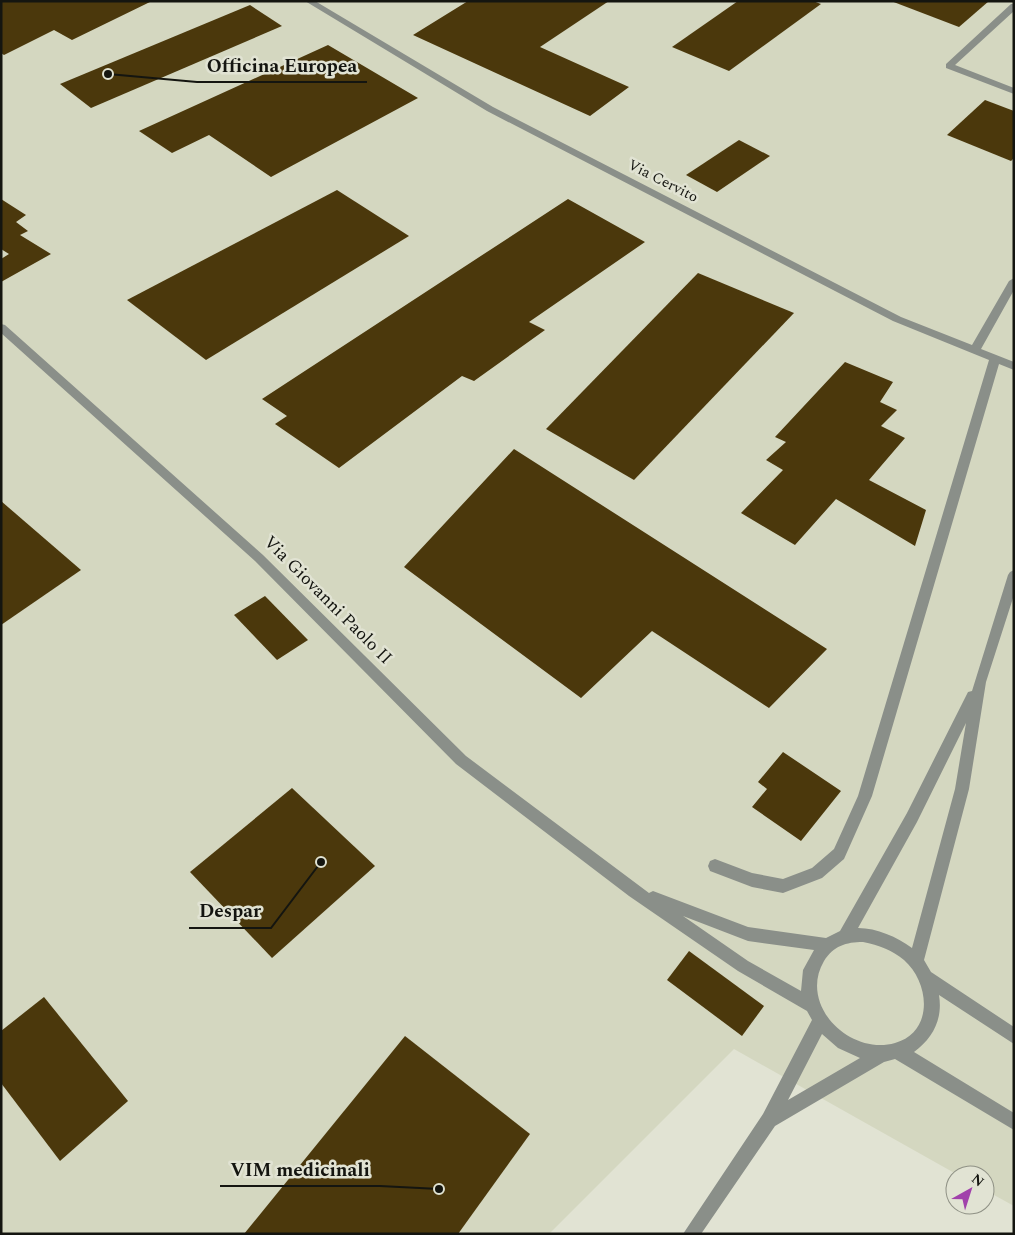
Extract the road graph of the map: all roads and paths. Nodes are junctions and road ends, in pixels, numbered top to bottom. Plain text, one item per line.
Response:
1 (310, 1) edge
2 (1014, 6) edge
3 (1014, 91) edge
4 (1014, 281) edge
5 (1, 328) edge
6 (975, 350) junction
7 (995, 358) junction
8 (1014, 366) edge
9 (1014, 575) edge
10 (980, 682) junction
11 (715, 866) dead end
12 (634, 891) junction
13 (845, 937) junction
14 (827, 945) junction
15 (916, 961) junction
16 (927, 978) junction
17 (813, 1006) junction
18 (820, 1021) junction
19 (1014, 1036) edge
20 (899, 1052) junction
21 (880, 1055) junction
22 (769, 1120) junction
23 (1014, 1122) edge
24 (691, 1234) edge

1 - 6 street, Via Cervito
2 - 3 street
4 - 6 street
5 - 12 street, Via Giovanni Paolo II
6 - 7 street, Via Cervito
7 - 8 street, Via Cervito
7 - 11 street
9 - 10 street
10 - 13 street
10 - 15 street
12 - 14 street
12 - 17 street
13 - 14 street
13 - 15 street
14 - 17 street
15 - 16 street
16 - 19 street
16 - 20 street
17 - 18 street
18 - 21 street
18 - 22 street
20 - 21 street
20 - 23 street
21 - 22 street
22 - 24 street

